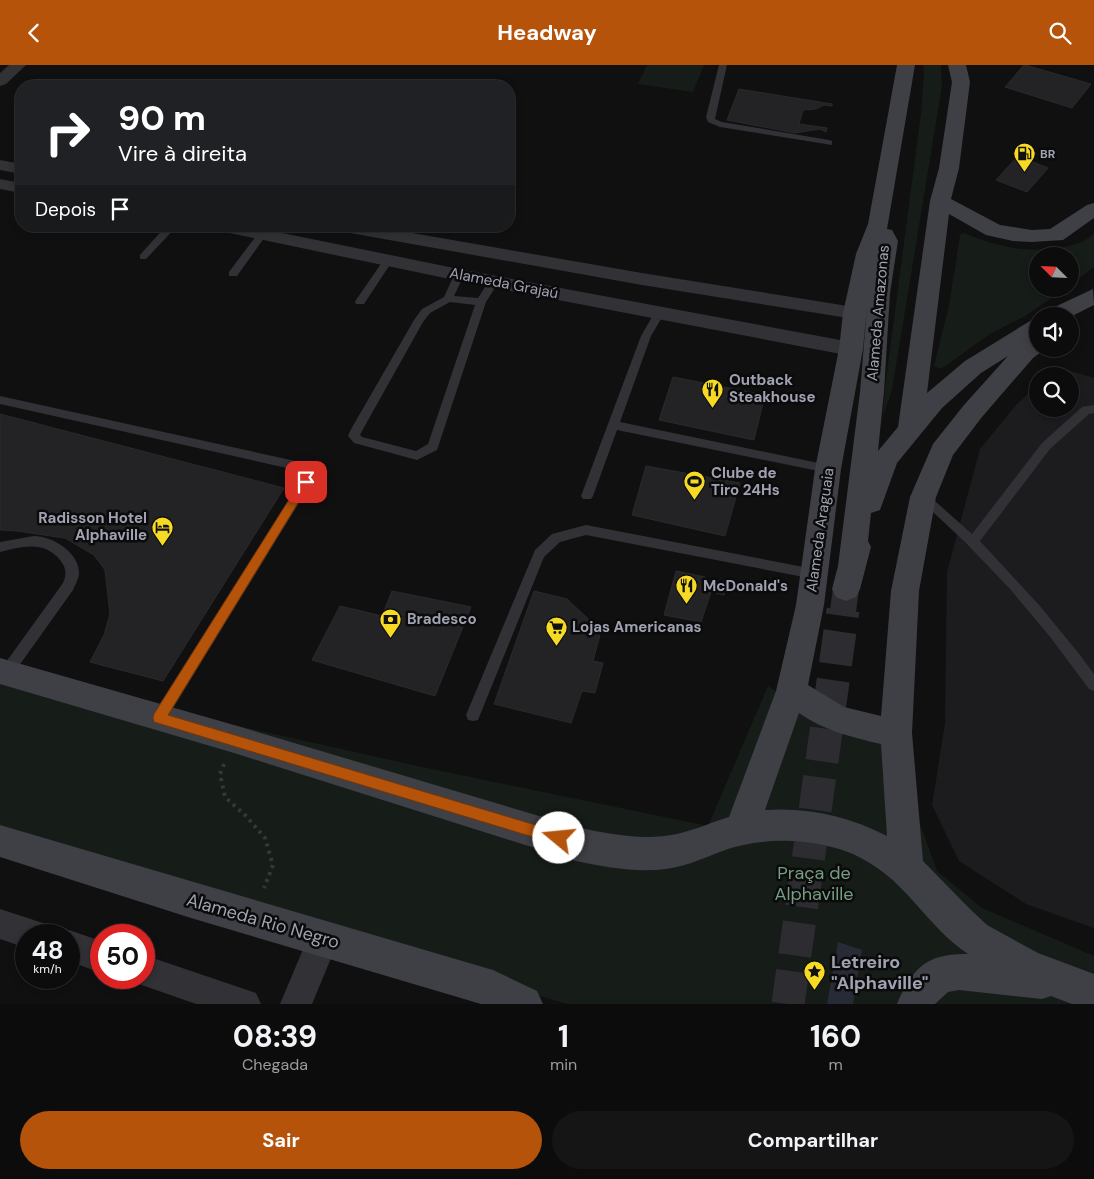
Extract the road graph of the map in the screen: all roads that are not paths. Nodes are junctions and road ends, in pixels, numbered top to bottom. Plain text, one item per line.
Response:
1 (18, 65) edge
2 (723, 65) edge
3 (906, 65) edge
4 (957, 65) edge
5 (0, 81) edge
6 (830, 143) dead end
7 (0, 165) edge
8 (15, 168) edge
9 (0, 184) edge
10 (15, 187) edge
11 (940, 201) junction
12 (1094, 209) edge
13 (879, 224) junction
14 (166, 232) edge
15 (255, 232) edge
16 (261, 232) edge
17 (373, 232) edge
18 (142, 257) dead end
19 (388, 260) junction
20 (233, 274) dead end
21 (459, 275) junction
22 (495, 280) junction
23 (1094, 296) edge
24 (448, 299) junction
25 (360, 302) dead end
26 (481, 302) junction
27 (792, 303) junction
28 (1072, 307) edge
29 (1079, 308) edge
30 (660, 312) junction
31 (854, 313) junction
32 (1029, 332) edge
33 (788, 336) junction
34 (851, 349) junction
35 (1029, 349) edge
36 (0, 400) edge
37 (1094, 409) edge
38 (612, 425) junction
39 (910, 430) junction
40 (828, 469) junction
41 (587, 496) dead end
42 (923, 497) junction
43 (973, 542) junction
44 (0, 547) edge
45 (814, 574) junction
46 (3, 672) edge
47 (1094, 685) edge
48 (791, 691) junction
49 (473, 715) dead end
50 (159, 718) junction
51 (896, 733) junction
52 (741, 830) junction
53 (0, 841) edge
54 (907, 869) junction
55 (0, 924) edge
56 (15, 929) edge
57 (323, 939) junction
58 (155, 975) edge
59 (1080, 989) edge
60 (245, 1004) edge
61 (296, 1004) edge
62 (524, 1004) edge
63 (916, 1004) edge

1 - 5 street
2 - 6 lane
3 - 13 main road, Alameda Amazonas
4 - 11 main road
7 - 8 street
9 - 10 street
11 - 12 main road
11 - 39 main road
13 - 31 main road, Alameda Araguaia
13 - 39 main road, Alameda Amazonas
14 - 18 lane
15 - 20 lane
16 - 19 street, Alameda Grajaú
17 - 27 street, Alameda Grajaú
19 - 21 street, Alameda Grajaú
19 - 25 lane
21 - 22 street, Alameda Grajaú
21 - 24 lane
22 - 26 lane
22 - 30 street, Alameda Grajaú
23 - 28 main road
23 - 29 main road
24 - 26 lane
24 - 26 lane
27 - 31 street, Alameda Grajaú
27 - 33 street
30 - 33 street, Alameda Grajaú
30 - 38 lane
31 - 34 main road, Alameda Araguaia
32 - 39 main road
33 - 34 street, Alameda Grajaú
34 - 40 main road, Alameda Araguaia
35 - 42 main road
36 - 50 lane
37 - 43 lane
38 - 40 lane
38 - 41 lane
40 - 45 main road, Alameda Araguaia
42 - 43 lane
42 - 51 main road
43 - 47 lane
44 - 46 lane
45 - 48 main road, Alameda Araguaia
45 - 49 lane
46 - 50 main road
48 - 51 main road
48 - 52 main road, Alameda Araguaia
50 - 52 main road
51 - 54 main road
52 - 54 main road
53 - 57 main road, Alameda Rio Negro
54 - 59 main road
55 - 56 street
57 - 61 street
57 - 62 main road, Alameda Rio Negro
58 - 60 street
59 - 63 main road

